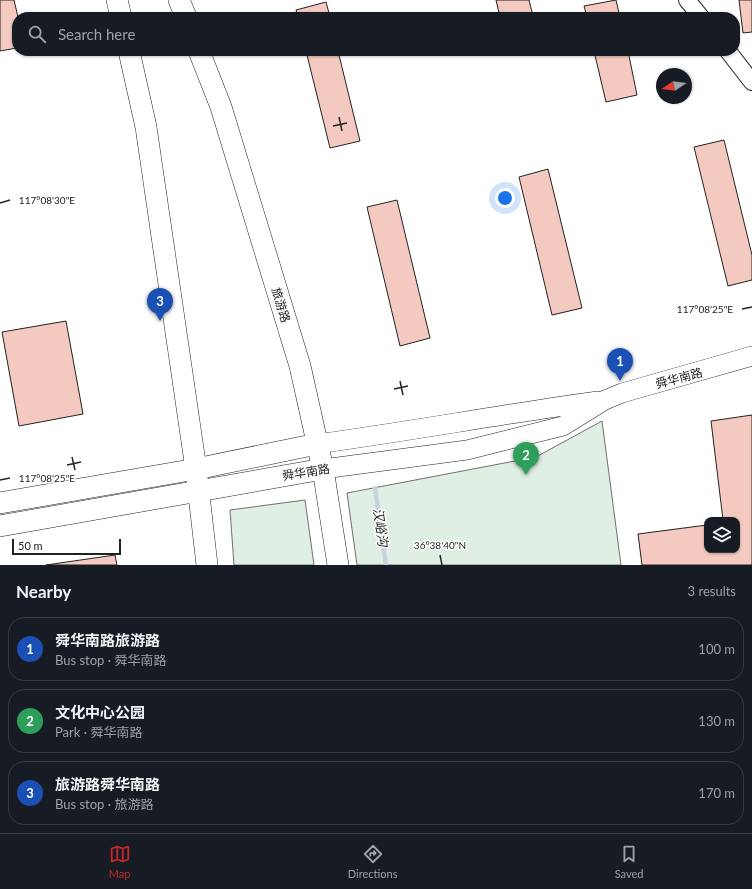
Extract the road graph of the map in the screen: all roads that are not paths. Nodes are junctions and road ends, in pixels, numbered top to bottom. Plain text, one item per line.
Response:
1 (118, 0) edge
2 (179, 0) edge
3 (688, 0) edge
4 (120, 12) edge
5 (184, 12) edge
6 (697, 12) edge
7 (130, 56) edge
8 (201, 56) edge
9 (732, 56) edge
10 (752, 82) edge
11 (752, 356) edge
12 (606, 400) junction
13 (318, 444) junction
14 (196, 469) junction
15 (323, 469) junction
16 (198, 491) junction
17 (0, 503) edge
18 (0, 526) edge
19 (207, 565) edge
20 (338, 565) edge

1 - 4 main road
2 - 5 main road
3 - 6 street
7 - 14 main road
8 - 13 main road, 旅游路
9 - 10 street
11 - 12 main road, 舜华南路
12 - 13 main road, 舜华南路
12 - 15 main road, 舜华南路
13 - 14 main road, 舜华南路
13 - 15 main road, 旅游路
14 - 16 main road
14 - 17 main road, 舜华南路
15 - 16 main road, 舜华南路
15 - 20 main road, 旅游路
16 - 18 main road, 舜华南路
16 - 19 main road

